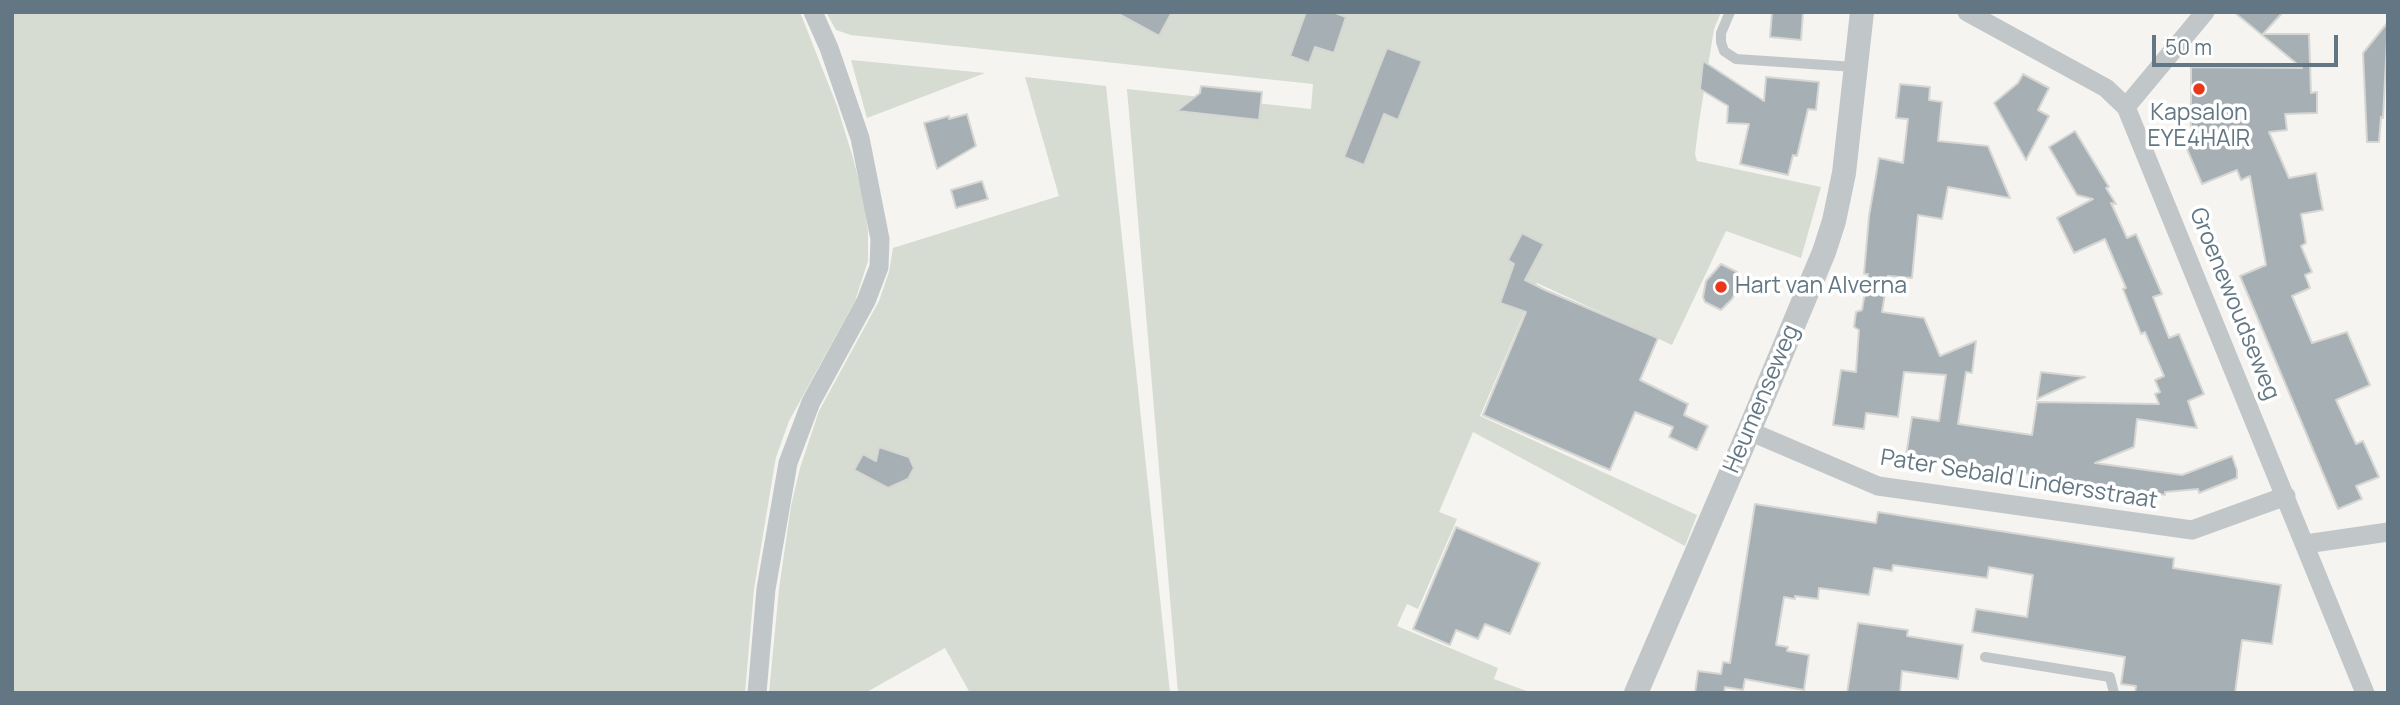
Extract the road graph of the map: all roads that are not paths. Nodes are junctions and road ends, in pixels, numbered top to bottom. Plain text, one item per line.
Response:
1 (813, 12) edge
2 (1730, 12) edge
3 (1862, 12) edge
4 (1967, 12) edge
5 (2205, 12) edge
6 (1856, 67) junction
7 (2126, 107) junction
8 (1749, 431) junction
9 (2286, 496) junction
10 (2388, 532) edge
11 (2306, 544) junction
12 (1985, 657) dead end
13 (757, 693) edge
14 (1636, 693) edge
15 (2114, 693) edge
16 (2365, 693) edge

1 - 13 street
2 - 6 lane
3 - 6 street, Heumenseweg
4 - 7 street, Groenewoudseweg
5 - 7 street
6 - 8 street, Heumenseweg
7 - 9 street, Groenewoudseweg
8 - 9 street, Pater Sebald Lindersstraat
8 - 14 street, Heumenseweg
9 - 11 street, Groenewoudseweg
10 - 11 street
11 - 16 street, Groenewoudseweg
12 - 15 lane

